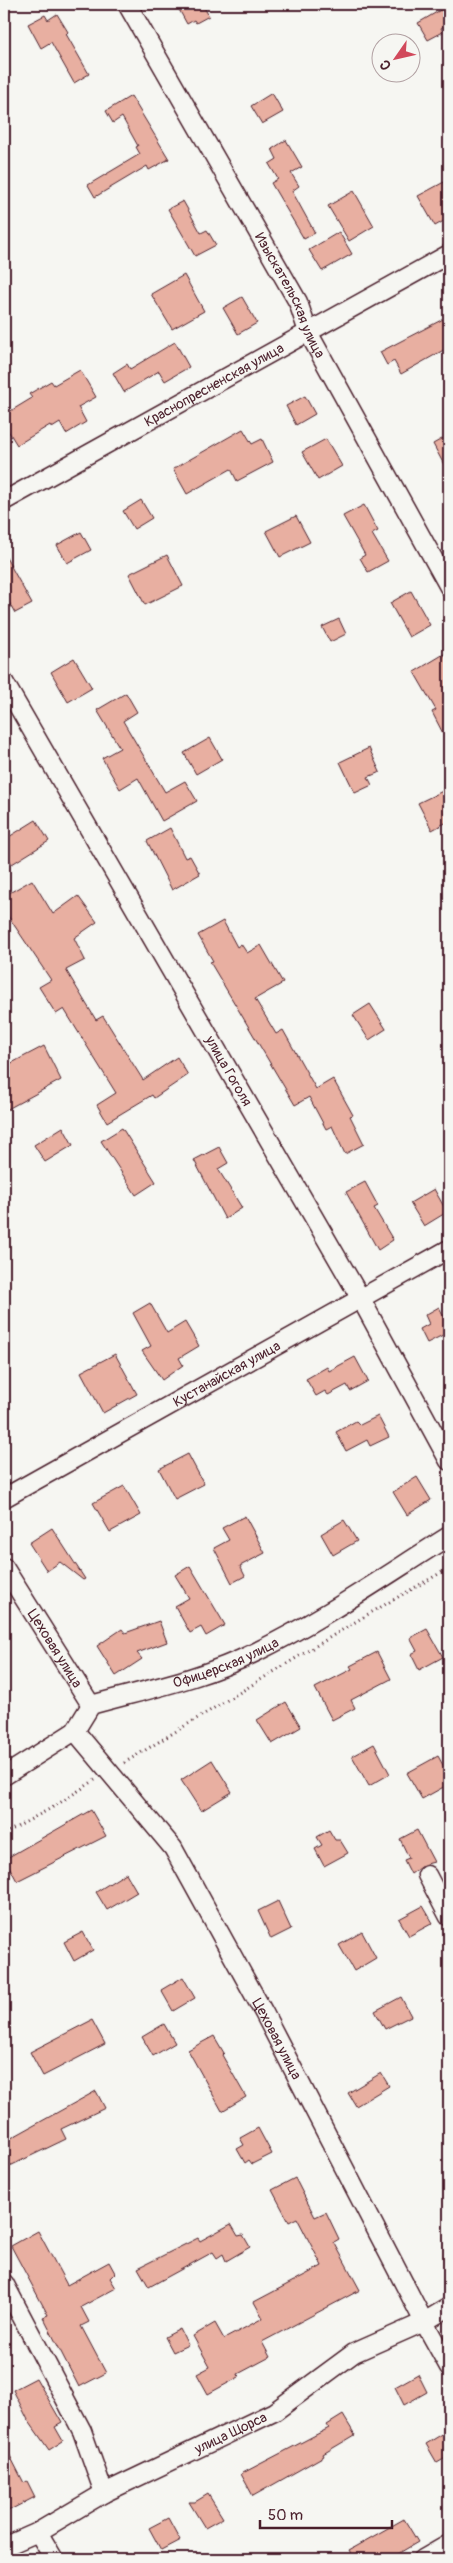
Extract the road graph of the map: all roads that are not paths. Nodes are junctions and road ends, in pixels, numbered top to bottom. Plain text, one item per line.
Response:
1 (127, 4) edge
2 (449, 254) edge
3 (308, 332) junction
4 (4, 501) edge
5 (449, 587) edge
6 (4, 682) edge
7 (449, 1249) edge
8 (361, 1299) junction
9 (449, 1461) edge
10 (4, 1498) edge
11 (449, 1536) edge
12 (4, 1567) edge
13 (91, 1705) junction
14 (75, 1731) junction
15 (4, 1776) edge
16 (427, 1875) dead end
17 (449, 1917) edge
18 (4, 2284) edge
19 (449, 2307) edge
20 (424, 2322) junction
21 (449, 2367) edge
22 (104, 2492) junction
23 (38, 2532) junction
24 (449, 2544) edge
25 (4, 2547) edge
26 (54, 2559) edge
27 (423, 2559) edge

1 - 3 street, Изыскательская улица
2 - 3 street, Краснопресненская улица
3 - 4 street, Краснопресненская улица
3 - 5 street, Изыскательская улица
6 - 8 street, улица Гоголя
7 - 8 street, Кустанайская улица
8 - 9 street, улица Гоголя
8 - 10 street, Кустанайская улица
11 - 13 street, Офицерская улица
12 - 13 street, Цеховая улица
13 - 14 street
14 - 15 street
14 - 20 street, Цеховая улица
16 - 17 street
18 - 22 street
19 - 20 street, улица Щорса
20 - 21 street, Цеховая улица
20 - 22 street, улица Щорса
22 - 23 street, улица Щорса
23 - 25 street, улица Щорса
23 - 26 street
24 - 27 street

